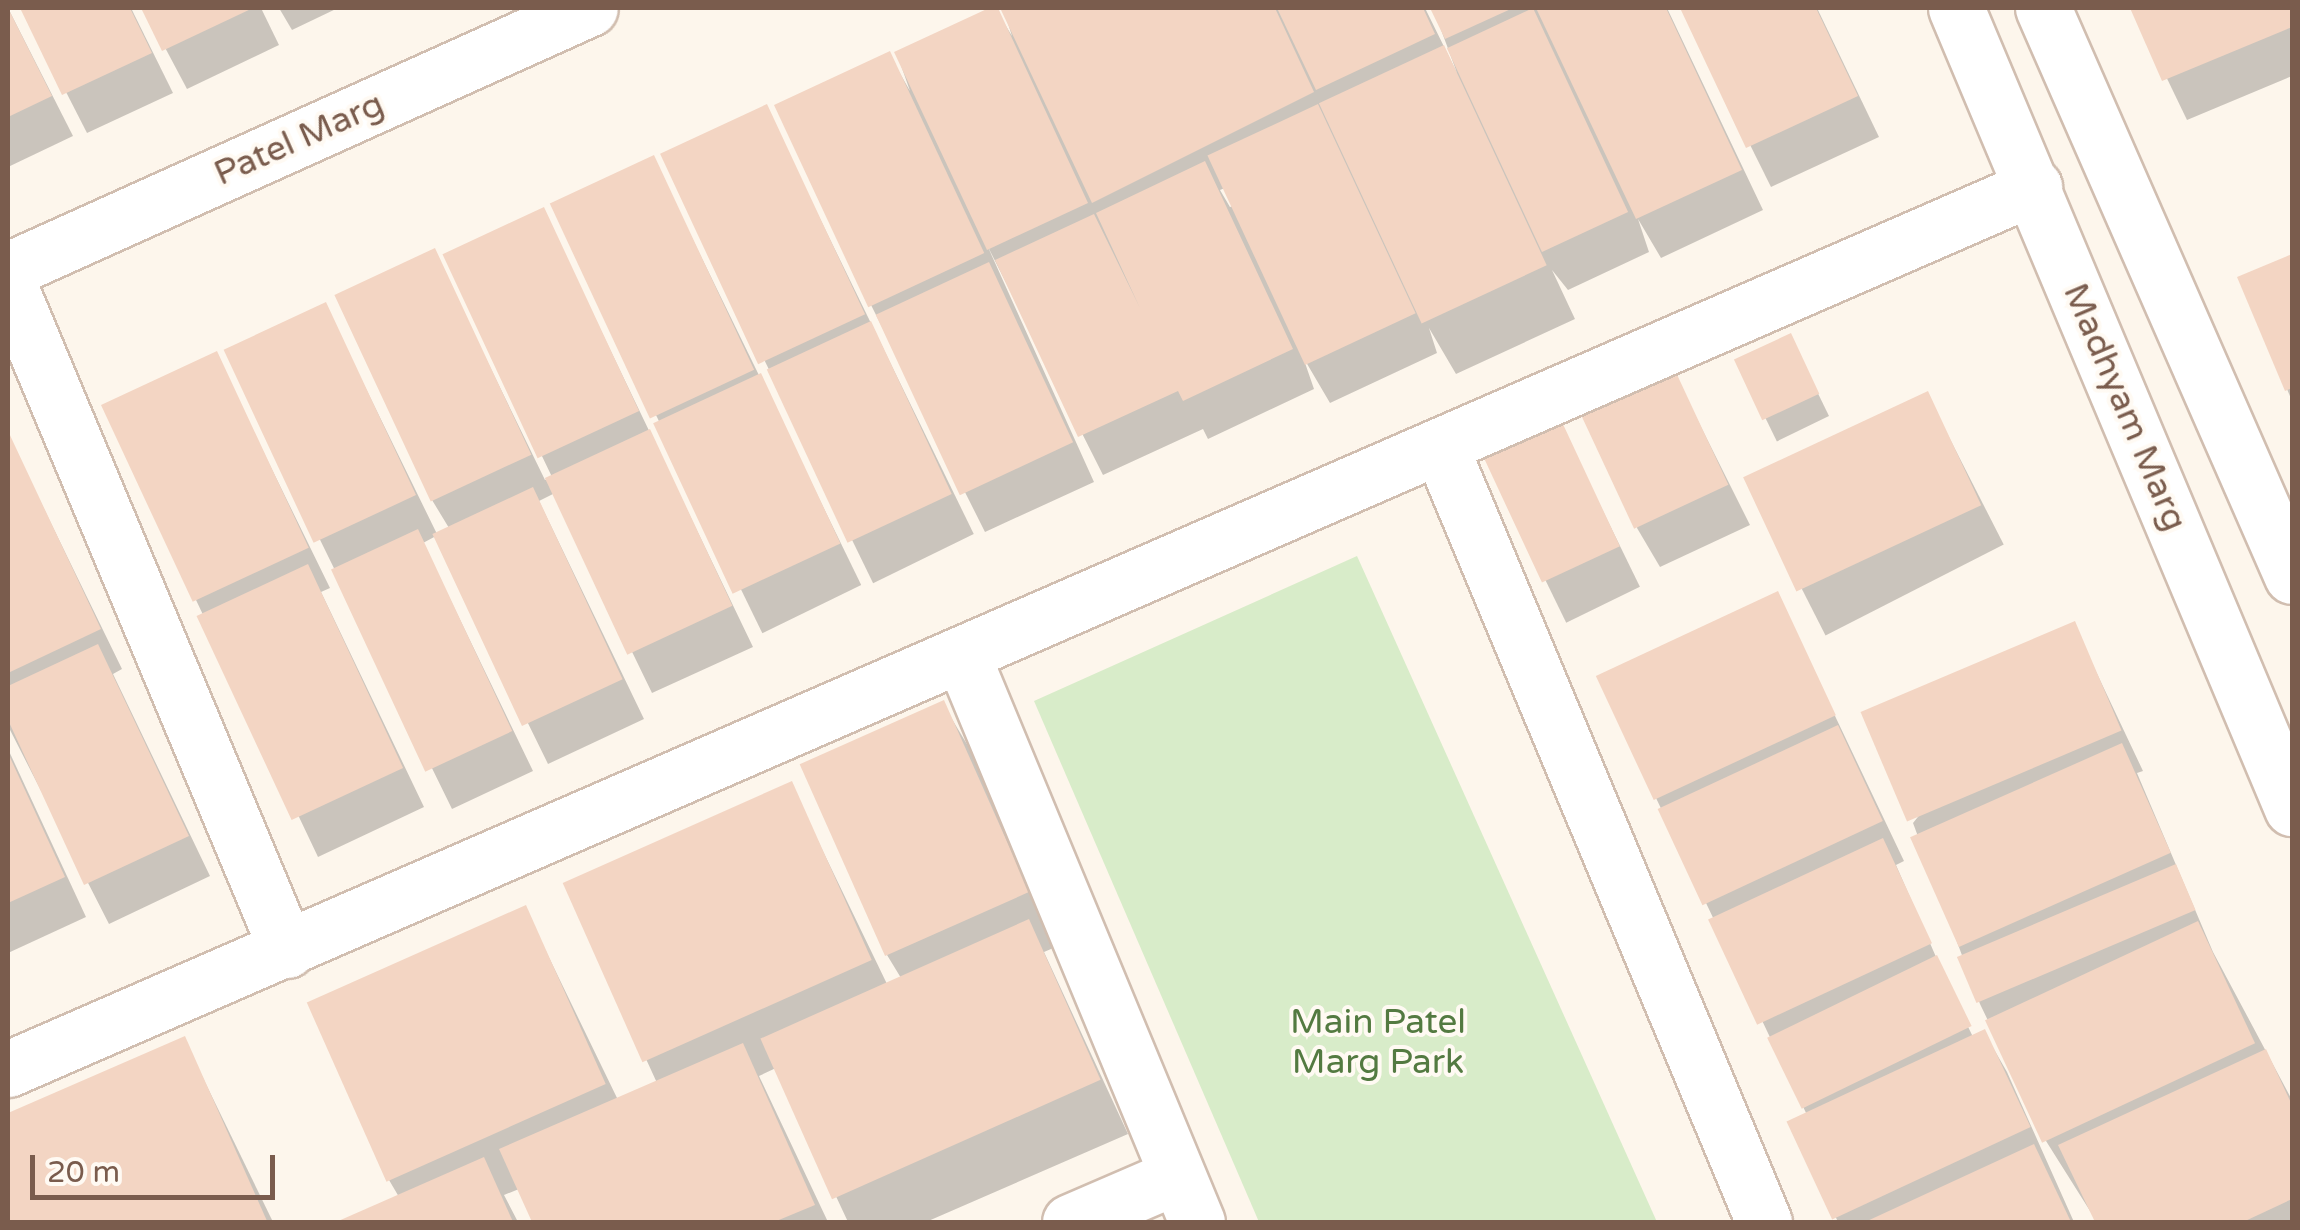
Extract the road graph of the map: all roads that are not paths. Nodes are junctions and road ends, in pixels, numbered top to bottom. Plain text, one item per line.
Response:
1 (590, 8) edge
2 (1956, 8) edge
3 (2043, 8) edge
4 (2034, 187) junction
5 (8, 270) edge
6 (8, 283) edge
7 (1440, 446) junction
8 (2292, 576) edge
9 (962, 655) junction
10 (2292, 808) edge
11 (287, 950) junction
12 (8, 1069) edge
13 (1187, 1199) edge
14 (1070, 1222) edge
15 (1764, 1222) edge

1 - 5 street, Patel Marg
2 - 4 street, Madhyam Marg
3 - 8 street
4 - 7 street
4 - 10 street, Madhyam Marg
6 - 11 street
7 - 9 street
7 - 15 street
9 - 11 street
9 - 13 street
11 - 12 street
13 - 14 street

